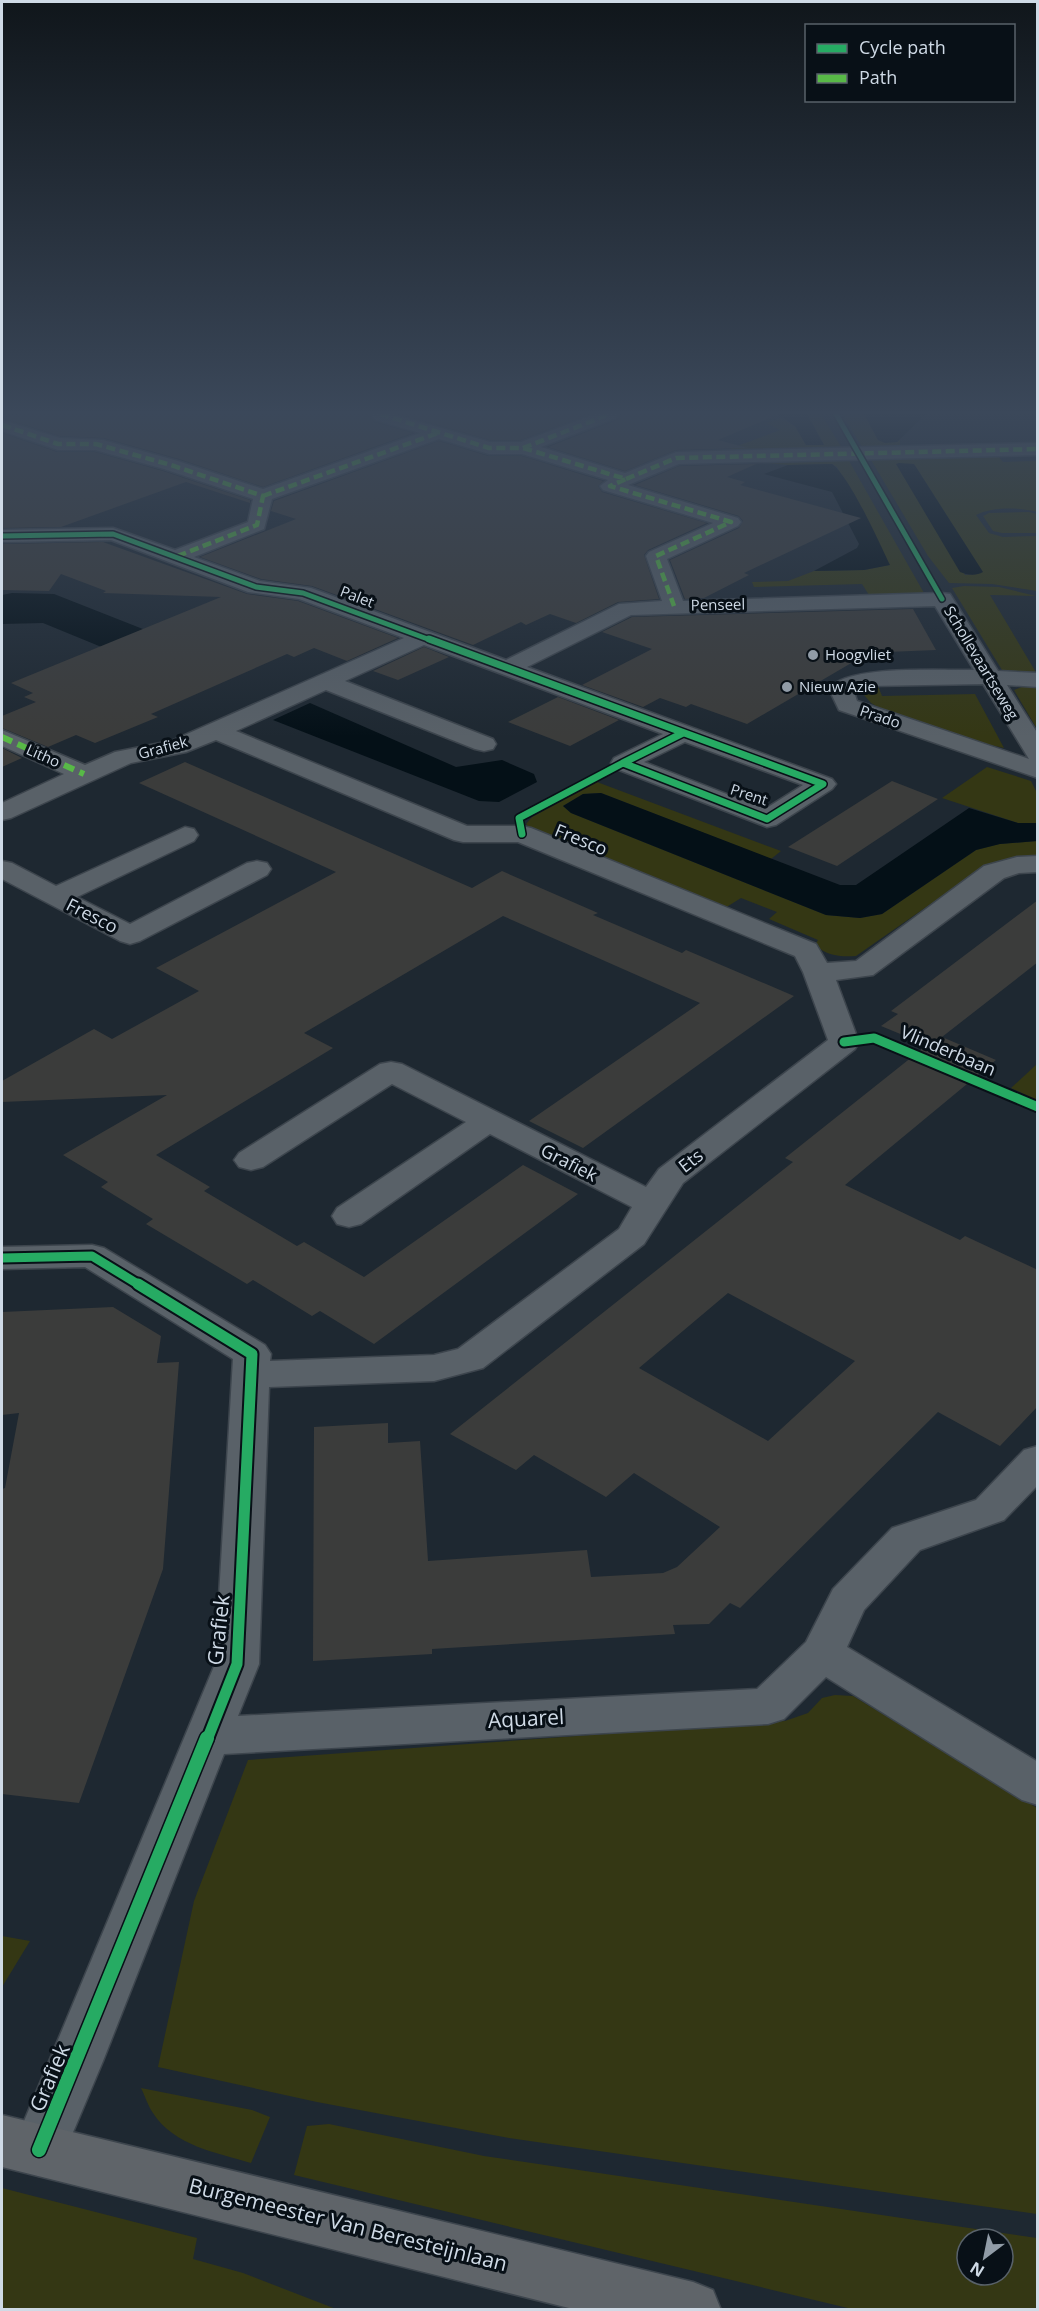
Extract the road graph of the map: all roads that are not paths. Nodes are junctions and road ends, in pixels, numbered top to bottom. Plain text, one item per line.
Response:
1 (258, 522) edge
2 (729, 522) edge
3 (2, 536) edge
4 (175, 556) junction
5 (942, 599) joint
6 (674, 606) junction
7 (422, 638) junction
8 (508, 668) junction
9 (989, 677) junction
10 (1038, 680) edge
11 (324, 681) junction
12 (216, 731) junction
13 (683, 733) junction
14 (2, 737) edge
15 (484, 744) dead end
16 (1038, 755) edge
17 (1038, 771) edge
18 (84, 774) junction
19 (2, 812) edge
20 (184, 835) dead end
21 (1038, 864) edge
22 (257, 868) dead end
23 (2, 869) edge
24 (56, 897) junction
25 (818, 972) junction
26 (488, 1121) junction
27 (251, 1160) dead end
28 (651, 1203) junction
29 (349, 1216) dead end
30 (2, 1258) edge
31 (251, 1375) junction
32 (1038, 1460) edge
33 (822, 1653) junction
34 (209, 1736) junction
35 (1038, 1786) edge
36 (20, 2146) edge
37 (693, 2310) edge

1 - 4 street
2 - 6 street
3 - 4 street, Palet
4 - 7 street, Palet
5 - 6 street, Penseel
5 - 9 street, Schollevaartseweg
6 - 8 street, Penseel
7 - 8 street, Prent
7 - 11 street, Grafiek
8 - 13 street, Prent
9 - 10 street
9 - 16 street, Schollevaartseweg
9 - 17 street, Prado
11 - 12 street, Grafiek
11 - 15 street
12 - 18 street, Grafiek
12 - 25 street, Fresco
13 - 13 street, Prent
14 - 18 street, Litho
18 - 19 street, Grafiek
20 - 24 street, Fresco
21 - 25 street
22 - 24 street, Fresco
23 - 24 street, Fresco
25 - 28 street, Ets
26 - 27 street, Grafiek
26 - 28 street, Grafiek
26 - 29 street
28 - 31 street, Ets
30 - 31 street, Grafiek
31 - 34 street, Grafiek
32 - 33 street, Aquarel
33 - 34 street, Aquarel
33 - 35 street
34 - 36 street, Grafiek
36 - 37 main road, Burgemeester Van Beresteijnlaan

